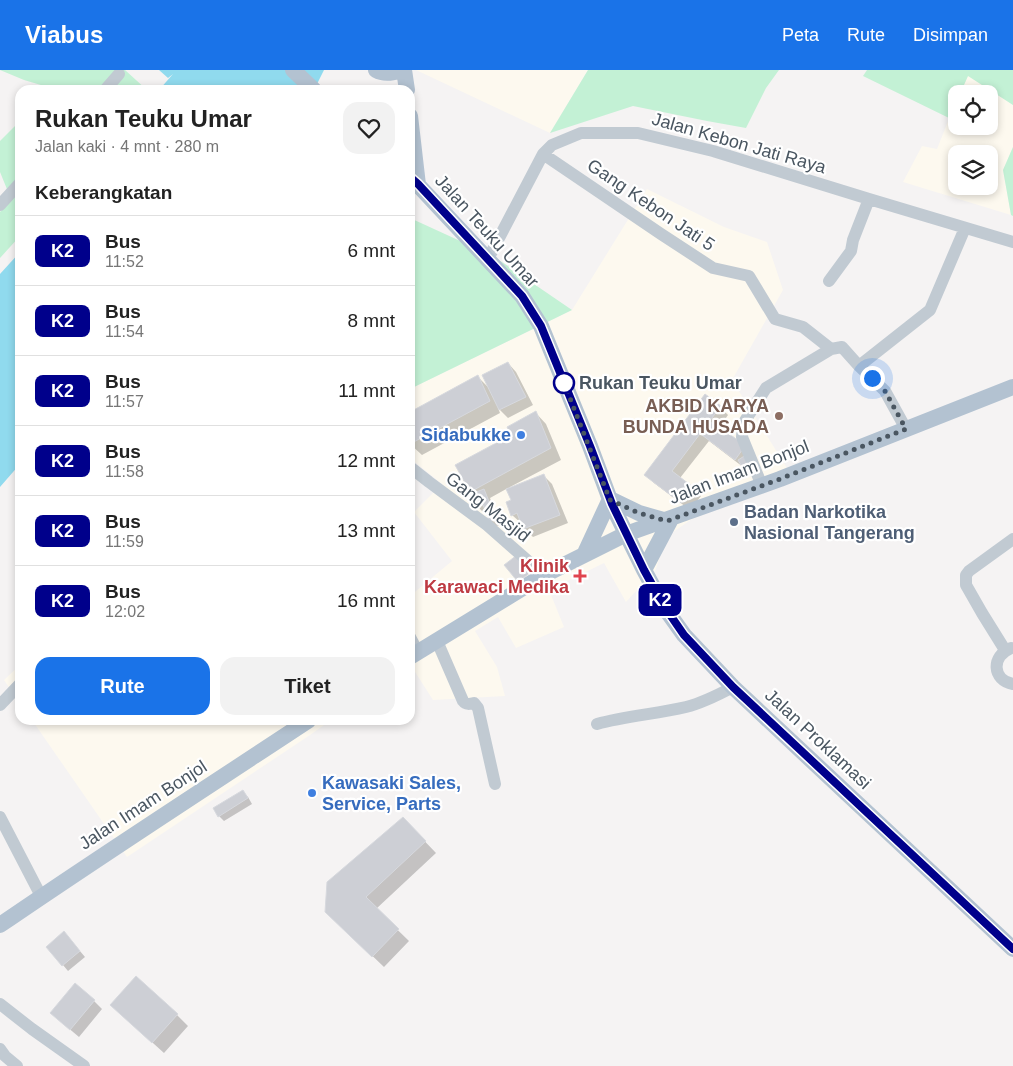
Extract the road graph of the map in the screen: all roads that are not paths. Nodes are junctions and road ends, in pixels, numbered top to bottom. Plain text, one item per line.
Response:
1 (293, 70) edge
2 (376, 70) edge
3 (404, 70) edge
4 (119, 74) dead end
5 (109, 85) edge
6 (309, 85) edge
7 (406, 85) edge
8 (543, 154) junction
9 (415, 182) edge
10 (15, 188) edge
11 (869, 199) junction
12 (0, 205) edge
13 (965, 228) junction
14 (1013, 242) edge
15 (488, 259) junction
16 (829, 281) dead end
17 (831, 348) junction
18 (859, 366) junction
19 (1013, 387) edge
20 (906, 429) junction
21 (415, 471) edge
22 (762, 486) junction
23 (610, 500) junction
24 (669, 520) junction
25 (626, 534) junction
26 (1013, 539) edge
27 (584, 556) junction
28 (644, 570) junction
29 (544, 575) junction
30 (437, 641) junction
31 (1009, 649) edge
32 (415, 653) edge
33 (1013, 684) edge
34 (733, 687) junction
35 (15, 689) edge
36 (0, 705) edge
37 (597, 724) dead end
38 (301, 725) edge
39 (495, 784) dead end
40 (0, 817) edge
41 (41, 896) junction
42 (0, 924) edge
43 (1013, 949) edge
44 (0, 1004) edge
45 (0, 1050) edge
46 (17, 1066) edge
47 (84, 1066) edge

1 - 6 main road
2 - 3 main road
3 - 7 main road
4 - 5 street
8 - 11 street, Jalan Kebon Jati Raya
8 - 15 street, Jalan Kebon Jati Raya
8 - 17 street, Gang Kebon Jati 5
9 - 15 main road, Jalan Teuku Umar
10 - 12 street
11 - 13 street, Jalan Kebon Jati Raya
11 - 16 street
13 - 14 street, Jalan Kebon Jati Raya
13 - 18 street
15 - 23 main road, Jalan Teuku Umar
17 - 18 street, Gang Kebon Jati 5
17 - 22 street
18 - 20 street
19 - 20 main road, Jalan Imam Bonjol
20 - 22 main road, Jalan Imam Bonjol
21 - 29 street, Gang Masjid
22 - 24 main road, Jalan Imam Bonjol
23 - 24 main road
23 - 25 main road, Jalan Teuku Umar
23 - 27 main road
24 - 25 main road, Jalan Imam Bonjol
24 - 28 main road
25 - 27 main road, Jalan Imam Bonjol
25 - 28 main road, Jalan Proklamasi
26 - 31 street
27 - 29 main road, Jalan Imam Bonjol
28 - 34 main road, Jalan Proklamasi
29 - 30 main road, Jalan Imam Bonjol
30 - 32 main road, Jalan Imam Bonjol
30 - 39 street
31 - 33 street
34 - 37 street
34 - 43 main road, Jalan Proklamasi
35 - 36 street
38 - 41 main road, Jalan Imam Bonjol
40 - 41 street
41 - 42 main road, Jalan Imam Bonjol
44 - 47 street
45 - 46 street

